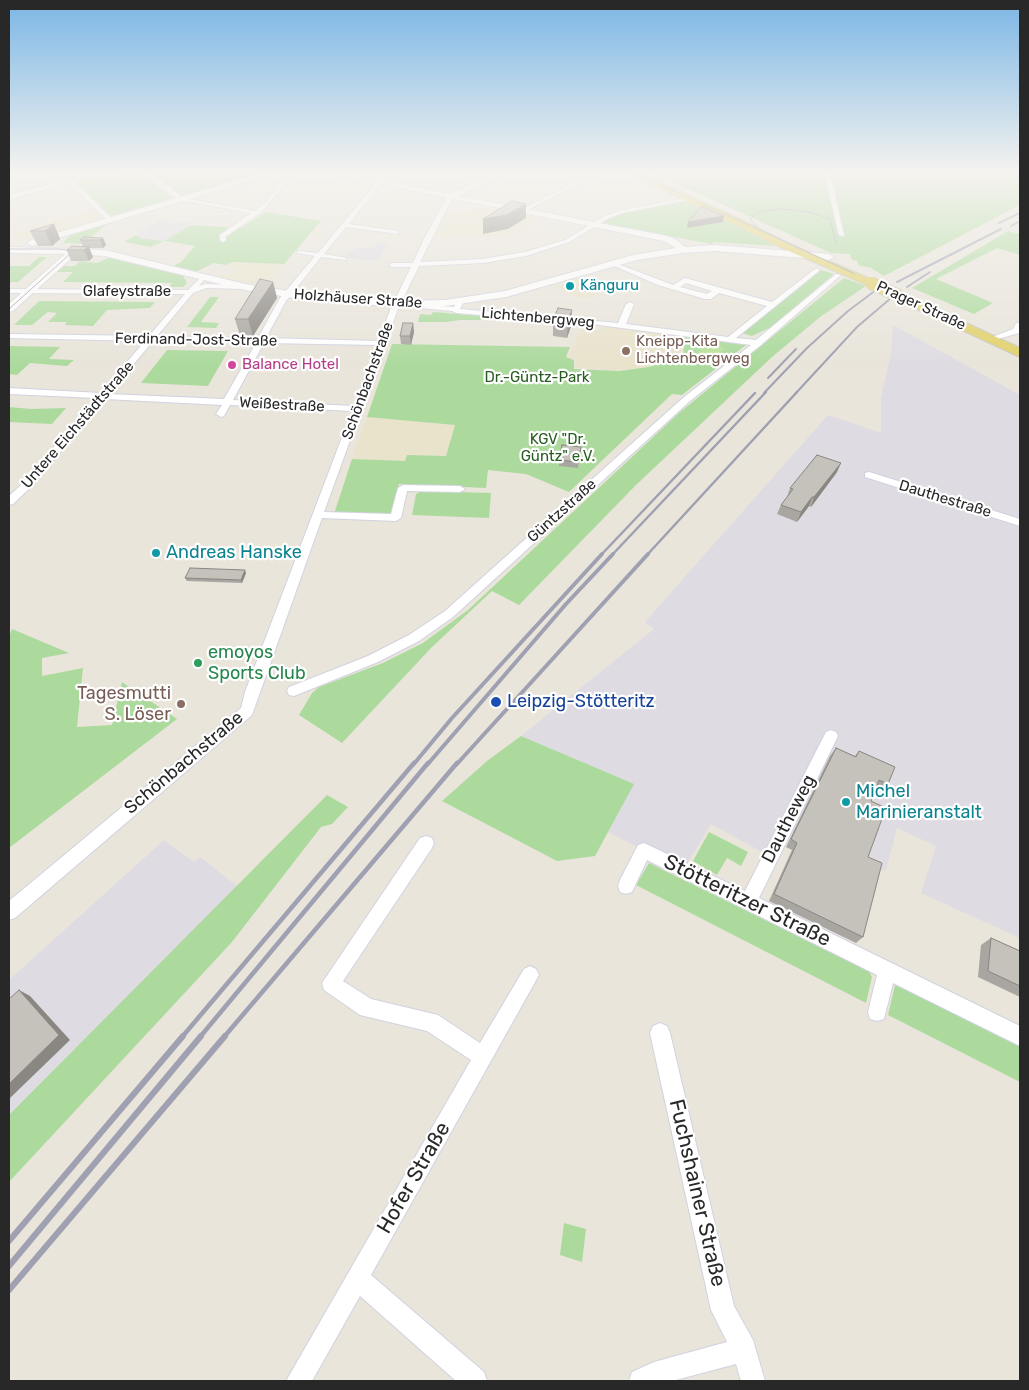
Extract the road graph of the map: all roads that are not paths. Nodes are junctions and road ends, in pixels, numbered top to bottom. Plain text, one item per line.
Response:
1 (53, 237) edge
2 (222, 237) edge
3 (335, 237) edge
4 (428, 237) edge
5 (574, 237) edge
6 (656, 237) edge
7 (767, 237) edge
8 (784, 237) edge
9 (223, 240) dead end
10 (788, 247) junction
11 (9, 250) edge
12 (683, 250) junction
13 (74, 251) junction
14 (299, 252) dead end
15 (770, 253) junction
16 (319, 255) junction
17 (809, 257) junction
18 (829, 257) junction
19 (344, 259) dead end
20 (613, 264) junction
21 (392, 265) dead end
22 (416, 265) junction
23 (203, 277) junction
24 (875, 281) junction
25 (245, 287) junction
26 (9, 291) edge
27 (29, 291) junction
28 (190, 292) junction
29 (287, 294) junction
30 (396, 304) junction
31 (630, 304) dead end
32 (458, 305) junction
33 (773, 305) junction
34 (9, 309) edge
35 (1020, 325) edge
36 (621, 326) junction
37 (9, 336) edge
38 (1007, 337) edge
39 (151, 339) junction
40 (730, 339) junction
41 (259, 341) junction
42 (382, 343) junction
43 (758, 343) junction
44 (1020, 353) edge
45 (9, 391) edge
46 (103, 396) junction
47 (227, 403) junction
48 (357, 409) junction
49 (221, 414) dead end
50 (869, 475) dead end
51 (460, 490) dead end
52 (9, 502) edge
53 (317, 515) junction
54 (1020, 523) edge
55 (294, 691) dead end
56 (831, 736) dead end
57 (426, 843) dead end
58 (626, 886) dead end
59 (748, 902) junction
60 (9, 912) edge
61 (887, 971) junction
62 (530, 975) dead end
63 (877, 1012) dead end
64 (660, 1033) dead end
65 (1020, 1036) edge
66 (484, 1057) junction
67 (357, 1278) junction
68 (744, 1349) junction
69 (298, 1381) edge
70 (475, 1381) edge
71 (641, 1381) edge
72 (753, 1381) edge

1 - 11 street
2 - 9 street
3 - 16 street
4 - 22 street, Schönbachstraße
5 - 22 street
6 - 12 street
7 - 10 main road, Prager Straße
8 - 18 main road, Prager Straße
10 - 15 street
10 - 17 main road, Prager Straße
11 - 13 street, Holzhäuser Straße
12 - 15 street, Holzhäuser Straße
12 - 20 street, Holzhäuser Straße
13 - 23 street, Holzhäuser Straße
13 - 27 street
14 - 16 street
15 - 17 street, Holzhäuser Straße
16 - 19 street
16 - 29 street
17 - 18 street, Holzhäuser Straße
17 - 24 main road, Prager Straße
18 - 24 main road, Prager Straße
20 - 32 street, Holzhäuser Straße
20 - 33 street
21 - 22 street
22 - 30 street, Schönbachstraße
23 - 25 street, Holzhäuser Straße
23 - 28 street, Untere Eichstädtstraße
24 - 38 main road, Prager Straße
25 - 28 street, Glafeystraße
25 - 29 street, Holzhäuser Straße
26 - 27 street, Glafeystraße
27 - 28 street, Glafeystraße
27 - 34 street
28 - 39 street, Untere Eichstädtstraße
29 - 30 street, Holzhäuser Straße
29 - 41 street
30 - 32 street, Holzhäuser Straße
30 - 42 street, Schönbachstraße
31 - 36 street
32 - 36 street, Lichtenbergweg
33 - 40 street, Güntzstraße
33 - 43 street, Güntzstraße
35 - 38 street
36 - 40 street, Lichtenbergweg
37 - 39 street, Ferdinand-Jost-Straße
38 - 44 main road, Prager Straße
39 - 41 street, Ferdinand-Jost-Straße
39 - 46 street, Untere Eichstädtstraße
40 - 43 street, Lichtenbergweg
41 - 42 street, Ferdinand-Jost-Straße
41 - 47 street
42 - 48 street, Schönbachstraße
43 - 55 street, Güntzstraße
45 - 46 street, Weißestraße
46 - 47 street, Weißestraße
46 - 52 street, Untere Eichstädtstraße
47 - 48 street, Weißestraße
47 - 49 street
48 - 53 street, Schönbachstraße
50 - 54 street, Dauthestraße
51 - 53 street
53 - 60 street, Schönbachstraße
56 - 59 street, Dautheweg
57 - 66 street
58 - 59 street, Stötteritzer Straße
59 - 61 street, Stötteritzer Straße
61 - 63 street
61 - 65 street, Stötteritzer Straße
62 - 66 street, Hofer Straße
64 - 68 street, Fuchshainer Straße
66 - 67 street, Hofer Straße
67 - 69 street, Hofer Straße
67 - 70 street
68 - 71 street
68 - 72 street, Fuchshainer Straße

